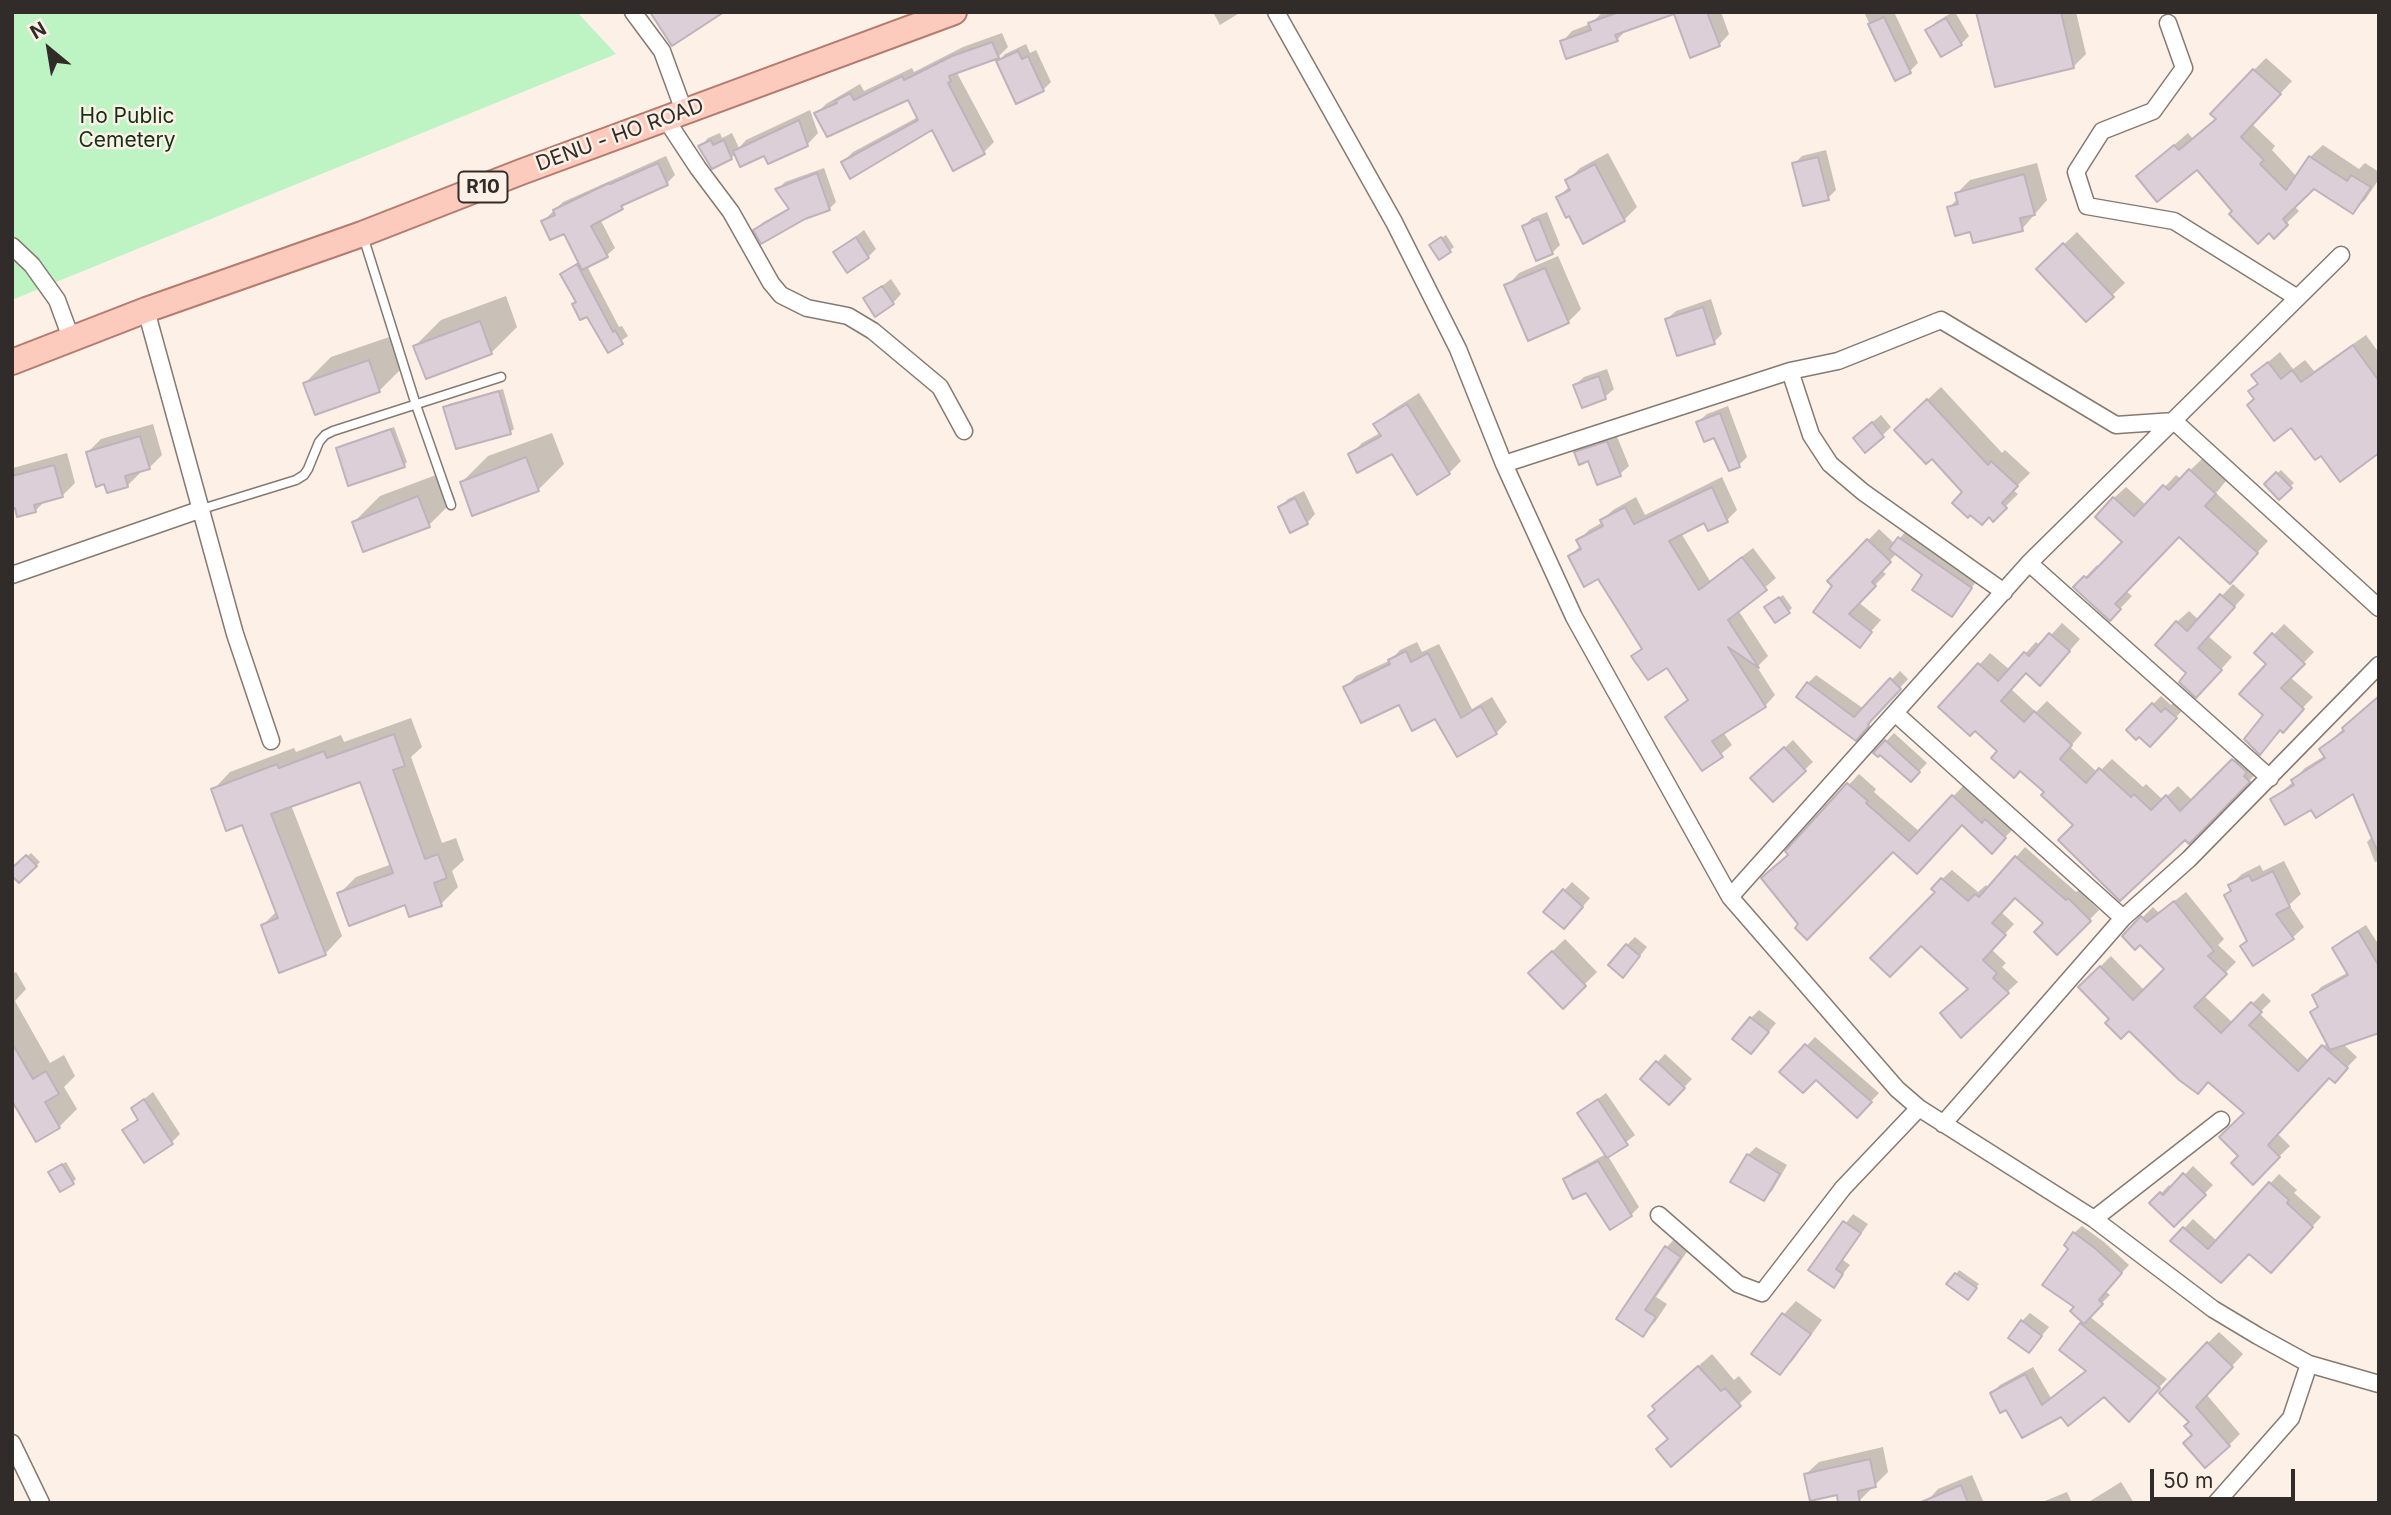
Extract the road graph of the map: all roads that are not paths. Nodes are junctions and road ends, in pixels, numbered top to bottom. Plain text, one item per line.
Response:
1 (633, 12) edge
2 (954, 12) edge
3 (1276, 12) edge
4 (2168, 23) dead end
5 (675, 115) junction
6 (362, 234) junction
7 (12, 246) edge
8 (2341, 255) dead end
9 (2296, 297) junction
10 (146, 310) junction
11 (71, 338) junction
12 (12, 362) edge
13 (1790, 371) junction
14 (501, 377) dead end
15 (416, 405) junction
16 (2174, 421) junction
17 (964, 431) dead end
18 (1504, 464) junction
19 (451, 505) dead end
20 (202, 509) junction
21 (2029, 563) junction
22 (12, 575) edge
23 (2004, 592) junction
24 (2379, 608) edge
25 (2379, 665) edge
26 (1895, 713) junction
27 (271, 741) dead end
28 (2270, 778) junction
29 (1731, 897) junction
30 (2123, 918) junction
31 (1919, 1108) junction
32 (2221, 1120) dead end
33 (1944, 1124) junction
34 (1659, 1215) dead end
35 (2094, 1219) junction
36 (2309, 1364) junction
37 (2379, 1384) edge
38 (12, 1443) edge
39 (19, 1477) edge
40 (41, 1503) edge
41 (2216, 1503) edge

1 - 5 street
2 - 5 main road, DENU - HO ROAD / R10
3 - 18 street
4 - 9 street
5 - 6 main road, DENU - HO ROAD / R10
5 - 17 street
6 - 10 main road, DENU - HO ROAD / R10
6 - 15 lane
7 - 11 street
8 - 9 street
9 - 16 street
10 - 11 main road, DENU - HO ROAD / R10
10 - 20 street
11 - 12 main road, DENU - HO ROAD / R10
13 - 16 street
13 - 18 street
13 - 23 street
14 - 15 lane
15 - 19 lane
15 - 20 lane
16 - 21 street
16 - 24 street
18 - 29 street
20 - 22 street
20 - 27 street
21 - 23 street
21 - 28 street
23 - 26 street
25 - 28 street
26 - 29 street
26 - 30 street
28 - 30 street
29 - 31 street
30 - 33 street
31 - 33 street
31 - 34 street
32 - 35 street
33 - 35 street
35 - 36 street
36 - 37 street
36 - 41 street
38 - 39 street
39 - 40 street

